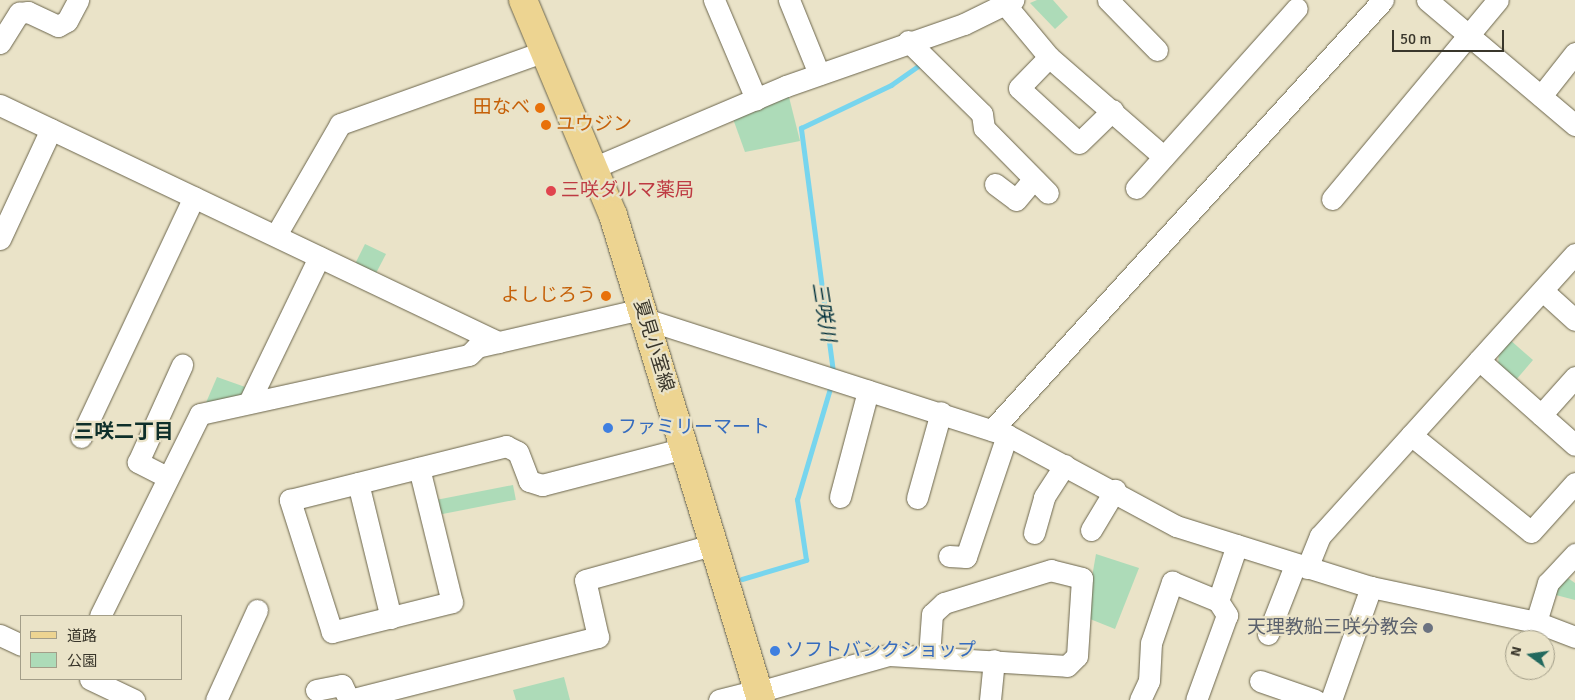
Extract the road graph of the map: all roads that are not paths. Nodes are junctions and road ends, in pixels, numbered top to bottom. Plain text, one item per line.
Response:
1 (78, 0) edge
2 (714, 0) edge
3 (789, 0) edge
4 (1108, 0) edge
5 (1383, 0) edge
6 (1427, 0) edge
7 (1498, 0) edge
8 (525, 1) edge
9 (1008, 2) edge
10 (1297, 8) dead end
11 (1470, 35) junction
12 (908, 41) junction
13 (0, 43) edge
14 (1157, 50) dead end
15 (545, 51) junction
16 (1575, 53) edge
17 (1049, 57) junction
18 (820, 74) junction
19 (1541, 96) junction
20 (756, 99) junction
21 (0, 105) edge
22 (1113, 110) junction
23 (1575, 124) edge
24 (51, 129) junction
25 (1164, 157) junction
26 (593, 168) junction
27 (996, 184) dead end
28 (1136, 188) dead end
29 (194, 197) junction
30 (1332, 199) dead end
31 (276, 236) junction
32 (0, 239) edge
33 (1575, 254) edge
34 (320, 257) junction
35 (1543, 291) junction
36 (643, 314) junction
37 (1575, 320) edge
38 (498, 342) junction
39 (1479, 360) junction
40 (182, 365) dead end
41 (1575, 377) edge
42 (868, 391) junction
43 (249, 402) junction
44 (941, 412) junction
45 (1541, 415) junction
46 (999, 432) junction
47 (1411, 435) junction
48 (81, 437) dead end
49 (1575, 445) edge
50 (685, 448) junction
51 (1065, 465) junction
52 (419, 468) junction
53 (166, 477) junction
54 (358, 483) junction
55 (1575, 483) edge
56 (1115, 490) junction
57 (840, 497) dead end
58 (917, 498) dead end
59 (1090, 530) dead end
60 (1034, 533) dead end
61 (716, 544) junction
62 (1237, 545) junction
63 (1575, 554) edge
64 (949, 556) dead end
65 (1301, 566) junction
66 (1371, 587) junction
67 (1218, 600) junction
68 (257, 610) dead end
69 (100, 615) edge
70 (391, 618) junction
71 (1536, 622) junction
72 (1268, 634) dead end
73 (0, 635) edge
74 (1575, 637) edge
75 (20, 645) edge
76 (928, 656) junction
77 (994, 660) junction
78 (92, 680) edge
79 (1260, 681) dead end
80 (316, 690) dead end
81 (759, 694) edge
82 (134, 700) edge
83 (216, 700) edge
84 (719, 700) edge
85 (990, 700) edge
86 (1140, 700) edge
87 (1196, 700) edge
88 (1315, 700) edge
89 (1331, 700) edge

1 - 13 street
2 - 20 street
3 - 18 street
4 - 14 street
5 - 46 street
6 - 11 street
7 - 11 street
8 - 15 main road, 夏見小室線
9 - 12 street
9 - 17 street
10 - 25 street
11 - 19 street
11 - 30 street
12 - 18 street
12 - 27 street
15 - 26 main road, 夏見小室線
15 - 31 street
16 - 19 street
17 - 22 street
17 - 22 street
18 - 20 street
19 - 23 street
20 - 26 street
21 - 24 street
22 - 25 street
24 - 29 street
24 - 32 street
25 - 28 street
26 - 36 main road, 夏見小室線
29 - 31 street
29 - 48 street
31 - 34 street
33 - 35 street
34 - 38 street
34 - 43 street
35 - 37 street
35 - 39 street
36 - 38 street
36 - 42 street
36 - 50 main road, 夏見小室線
38 - 43 street
39 - 45 street
39 - 47 street
40 - 53 street
41 - 45 street
42 - 44 street
42 - 57 street
43 - 53 street
44 - 46 street
44 - 58 street
45 - 49 street
46 - 51 street
46 - 64 street
47 - 55 street
47 - 65 street
50 - 52 street
50 - 61 main road, 夏見小室線
51 - 56 street
51 - 60 street
52 - 54 street
52 - 70 street
53 - 69 street
54 - 70 street
54 - 70 street
56 - 59 street
56 - 62 street
61 - 80 street
61 - 81 main road, 夏見小室線
62 - 65 street
62 - 67 street
63 - 71 street
65 - 66 street
65 - 72 street
66 - 71 street
66 - 89 street
67 - 86 street
67 - 87 street
68 - 83 street
71 - 74 street
73 - 75 street
76 - 77 street
76 - 77 street
76 - 81 street
77 - 85 street
78 - 82 street
79 - 88 street
81 - 84 street

